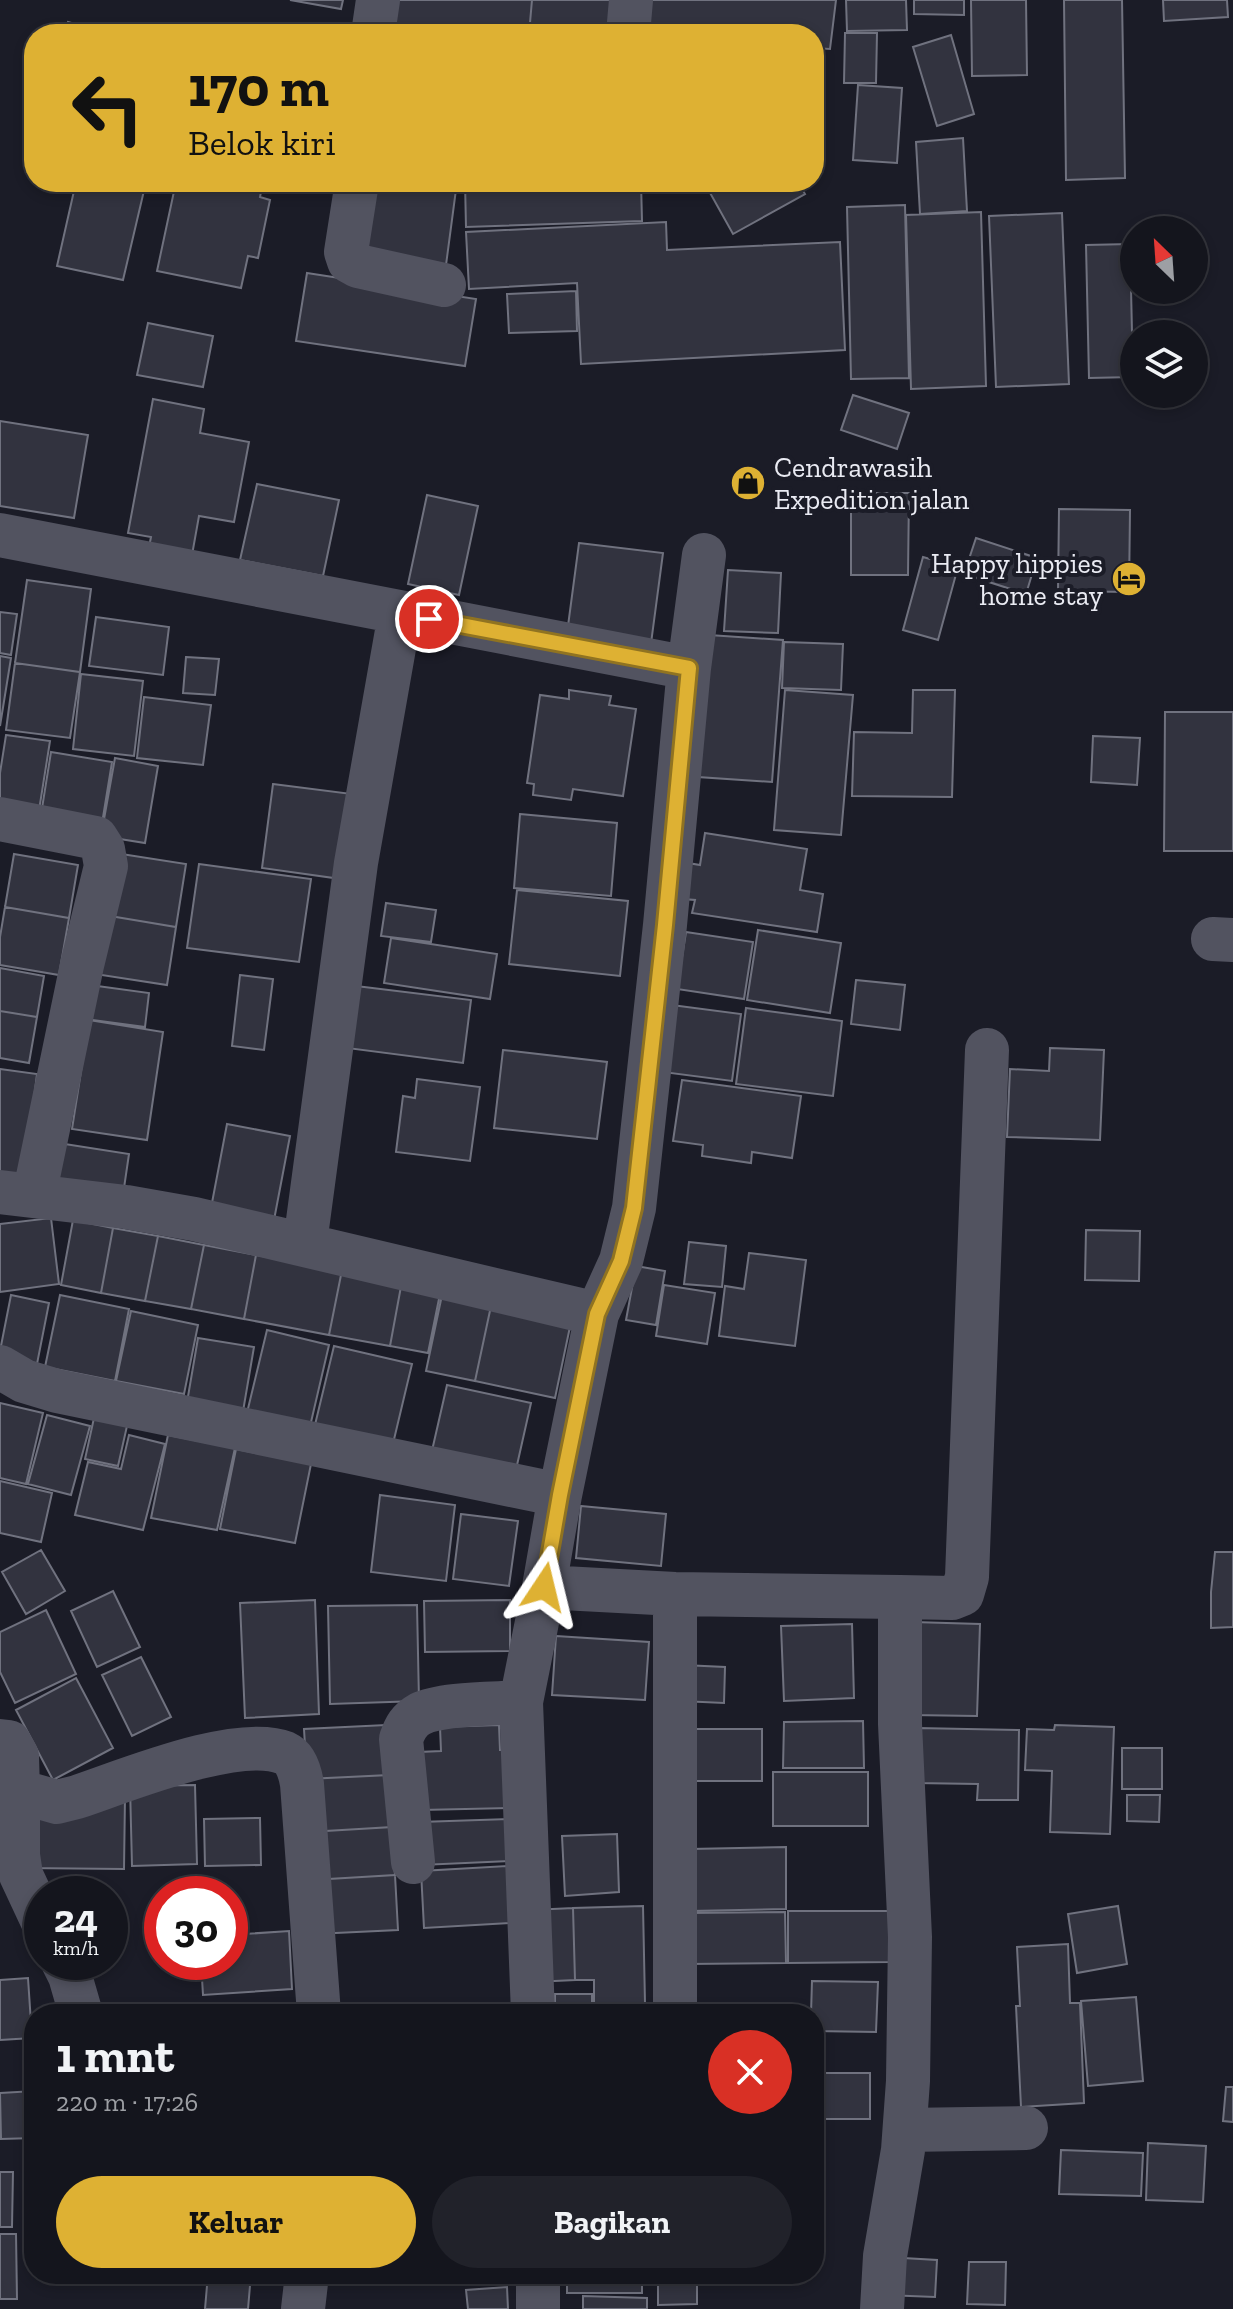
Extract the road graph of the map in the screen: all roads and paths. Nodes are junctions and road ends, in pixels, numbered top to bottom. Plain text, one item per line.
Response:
1 (378, 0) edge
2 (631, 0) edge
3 (374, 24) edge
4 (629, 24) edge
5 (355, 192) edge
6 (444, 285) dead end
7 (0, 535) edge
8 (704, 555) dead end
9 (400, 614) junction
10 (689, 668) junction
11 (0, 819) edge
12 (987, 1050) dead end
13 (17, 1194) edge
14 (305, 1243) junction
15 (597, 1314) junction
16 (0, 1367) edge
17 (560, 1495) junction
18 (544, 1587) junction
19 (675, 1594) junction
20 (900, 1597) junction
21 (521, 1702) junction
22 (0, 1741) edge
23 (18, 1791) junction
24 (413, 1862) dead end
25 (24, 1881) edge
26 (71, 1980) edge
27 (78, 2004) edge
28 (318, 2004) edge
29 (533, 2004) edge
30 (675, 2004) edge
31 (1026, 2128) dead end
32 (905, 2130) junction
33 (306, 2284) edge
34 (538, 2284) edge
35 (303, 2309) edge
36 (538, 2309) edge
37 (882, 2309) edge

1 - 3 street
2 - 4 street
5 - 6 street
7 - 9 street
8 - 10 street
9 - 10 street
9 - 14 street
10 - 15 street
11 - 13 street
12 - 20 street
13 - 14 street
14 - 15 street
15 - 17 street
16 - 17 street
17 - 18 street
18 - 19 street
18 - 21 street
19 - 20 street
19 - 30 street
20 - 32 street
21 - 24 street
21 - 29 street
22 - 23 street
23 - 25 street
23 - 28 street
26 - 27 street
31 - 32 street
32 - 37 street
33 - 35 street
34 - 36 street

